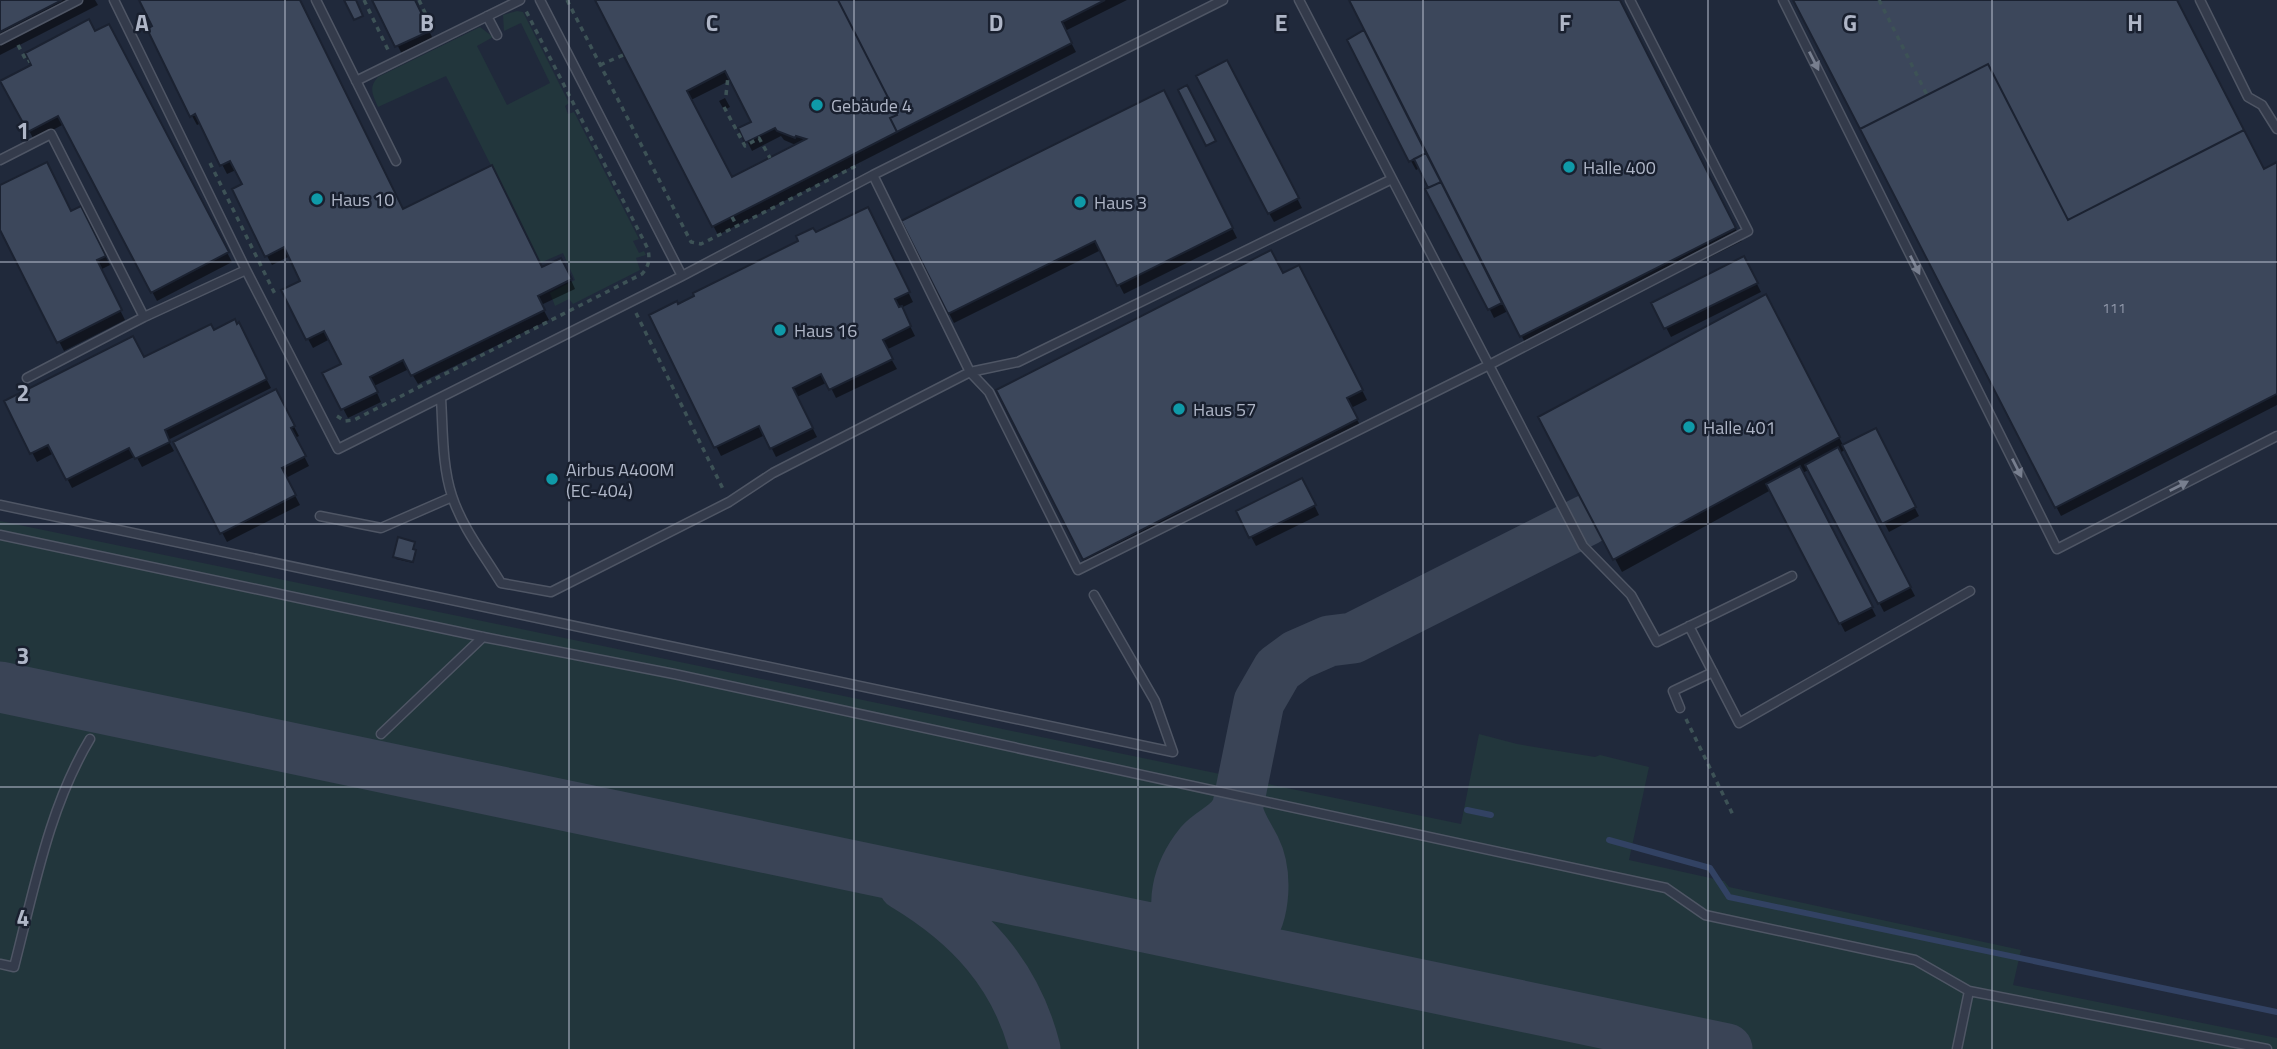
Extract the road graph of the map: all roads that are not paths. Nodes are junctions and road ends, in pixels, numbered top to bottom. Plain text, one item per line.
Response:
1 (78, 0) edge
2 (114, 0) edge
3 (316, 0) edge
4 (520, 0) edge
5 (540, 0) edge
6 (1223, 0) edge
7 (1299, 0) edge
8 (1630, 0) edge
9 (1783, 0) edge
10 (2200, 0) edge
11 (486, 16) junction
12 (496, 35) dead end
13 (0, 40) edge
14 (356, 81) junction
15 (2277, 129) edge
16 (0, 160) edge
17 (396, 162) dead end
18 (873, 175) junction
19 (1392, 179) junction
20 (246, 270) junction
21 (682, 276) junction
22 (144, 317) junction
23 (1489, 365) junction
24 (970, 372) junction
25 (27, 378) dead end
26 (441, 398) junction
27 (2277, 436) edge
28 (452, 497) junction
29 (0, 505) edge
30 (320, 516) dead end
31 (0, 536) edge
32 (1792, 576) dead end
33 (1970, 591) dead end
34 (1094, 595) dead end
35 (1689, 626) junction
36 (483, 637) junction
37 (1713, 671) junction
38 (1680, 708) road end
39 (382, 734) dead end
40 (90, 738) dead end
41 (0, 964) edge
42 (1969, 990) junction
43 (1957, 1049) edge
44 (2267, 1049) edge

1 - 13 lane
2 - 20 lane
3 - 14 lane
4 - 11 lane
5 - 21 lane
6 - 18 lane
7 - 19 lane
8 - 23 lane
9 -> 27 lane
10 - 15 lane
11 - 12 lane
11 - 14 lane
14 - 17 lane
16 - 22 lane
18 - 21 lane
18 - 24 lane
19 - 23 lane
19 - 24 lane
20 - 22 lane
20 - 26 lane
21 - 26 lane
22 - 25 lane
23 - 24 lane
23 - 35 lane
24 - 28 lane
26 - 28 lane
28 - 30 lane
29 - 34 lane
31 - 36 lane
32 - 35 lane
33 - 37 lane
35 - 37 lane
36 - 39 lane
36 - 42 lane
37 - 38 lane
40 - 41 lane
42 - 43 lane
42 - 44 lane

